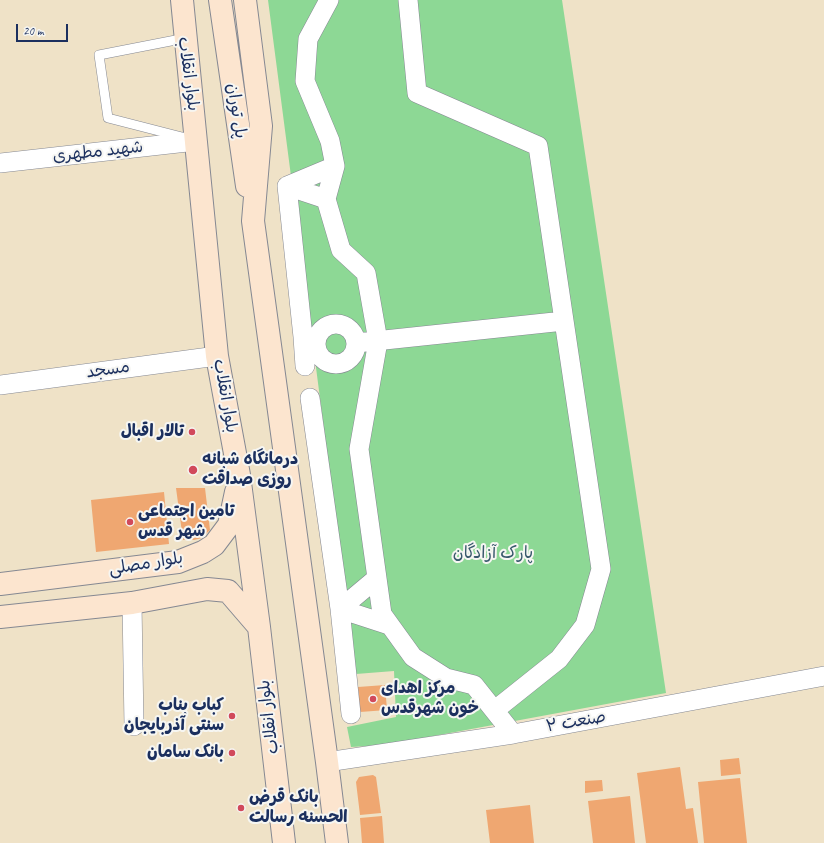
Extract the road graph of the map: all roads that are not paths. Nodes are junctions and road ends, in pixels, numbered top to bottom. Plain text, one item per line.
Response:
1 (166, 0) edge
2 (182, 0) edge
3 (220, 0) edge
4 (245, 0) edge
5 (329, 0) edge
6 (408, 0) edge
7 (186, 38) junction
8 (196, 141) junction
9 (0, 163) edge
10 (335, 166) junction
11 (287, 186) junction
12 (326, 199) junction
13 (253, 221) junction
14 (564, 321) junction
15 (310, 337) junction
16 (378, 341) junction
17 (356, 343) junction
18 (217, 356) junction
19 (305, 366) dead end
20 (0, 385) edge
21 (310, 398) dead end
22 (239, 475) junction
23 (377, 578) junction
24 (0, 584) edge
25 (132, 603) junction
26 (340, 609) junction
27 (0, 616) edge
28 (389, 625) junction
29 (259, 627) junction
30 (824, 676) edge
31 (495, 710) junction
32 (351, 714) dead end
33 (134, 726) dead end
34 (513, 734) junction
35 (327, 762) junction
36 (284, 843) edge
37 (337, 843) edge

1 - 7 main road, بلوار انقلاب
2 - 7 main road
3 - 13 main road, پل توران
4 - 13 main road
5 - 10 street
6 - 14 street
7 - 8 main road, بلوار انقلاب
7 - 8 lane
8 - 9 street, شهید مطهری
8 - 18 main road, بلوار انقلاب
10 - 11 street
10 - 12 street
11 - 12 street
11 - 15 street
12 - 16 street
13 - 35 main road
14 - 16 street
14 - 31 street
15 - 17 street
15 - 17 street
15 - 19 street
16 - 17 street
16 - 23 street
18 - 20 street, مسجد
18 - 22 main road, بلوار انقلاب
21 - 26 street
22 - 24 main road, بلوار مصلی
22 - 29 main road, بلوار انقلاب
23 - 26 street
23 - 28 street
25 - 27 main road, بلوار مصلی
25 - 29 main road, بلوار مصلی
25 - 33 street
26 - 28 street
26 - 32 street
28 - 31 street
29 - 36 main road, بلوار انقلاب
30 - 34 street, صنعت ۲
31 - 34 street
34 - 35 street, صنعت ۲
35 - 37 main road

